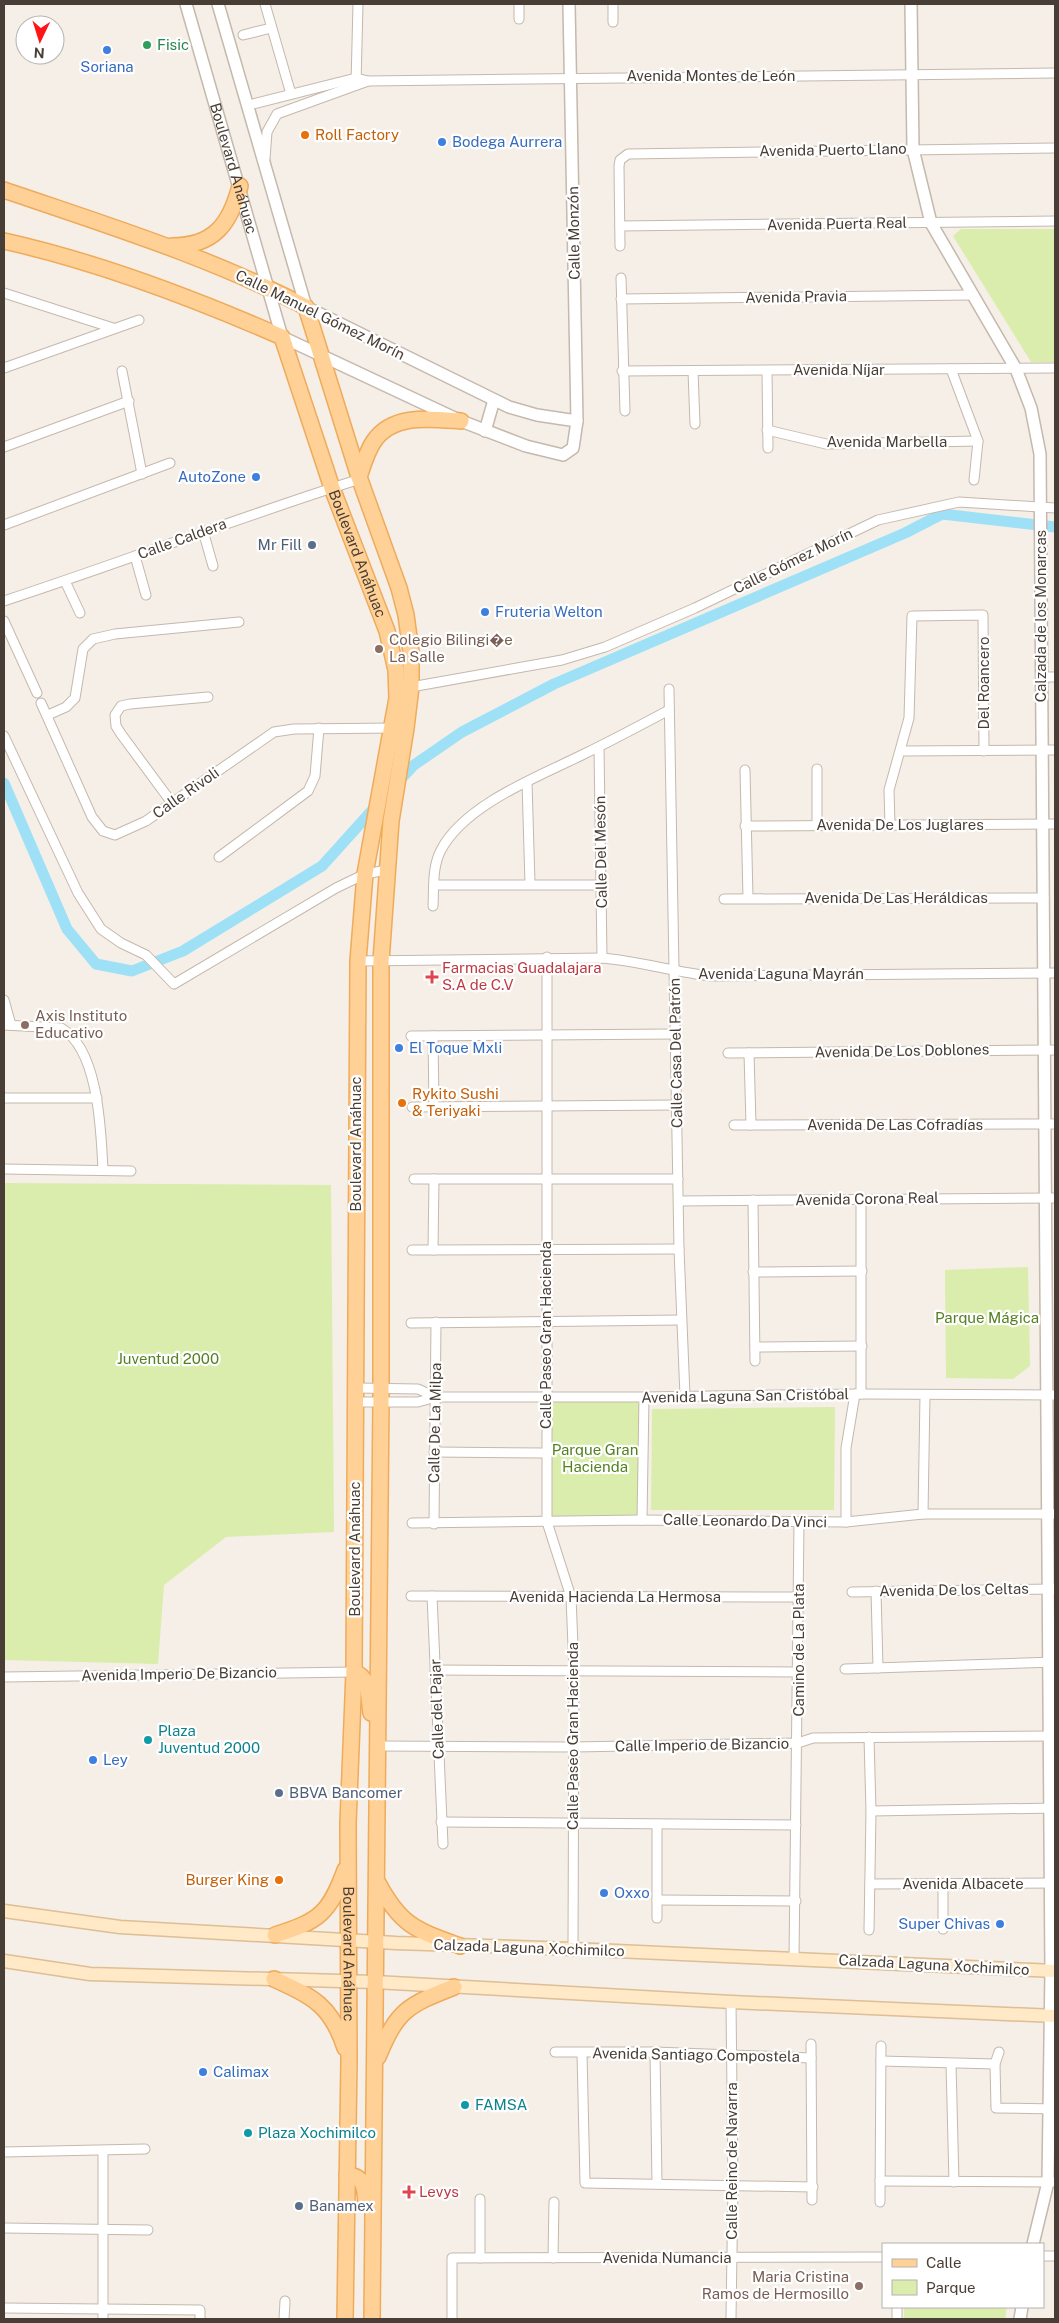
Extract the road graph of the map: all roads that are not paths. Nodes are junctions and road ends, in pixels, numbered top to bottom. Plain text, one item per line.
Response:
1 (186, 4) edge
2 (218, 4) edge
3 (265, 4) edge
4 (358, 4) edge
5 (519, 4) edge
6 (569, 4) edge
7 (613, 4) edge
8 (911, 4) edge
9 (519, 19) dead end
10 (613, 22) dead end
11 (271, 28) junction
12 (243, 35) dead end
13 (1055, 73) edge
14 (912, 75) junction
15 (570, 77) junction
16 (356, 82) junction
17 (291, 94) junction
18 (249, 105) junction
19 (1055, 148) edge
20 (913, 149) junction
21 (265, 162) junction
22 (240, 186) junction
23 (5, 192) edge
24 (1055, 221) edge
25 (931, 223) junction
26 (620, 226) junction
27 (4, 241) edge
28 (168, 246) junction
29 (620, 246) dead end
30 (621, 278) dead end
31 (267, 287) junction
32 (4, 293) edge
33 (972, 295) junction
34 (621, 298) junction
35 (306, 307) junction
36 (139, 320) dead end
37 (113, 328) junction
38 (282, 337) junction
39 (320, 355) junction
40 (4, 368) edge
41 (1055, 368) edge
42 (952, 369) junction
43 (1016, 369) junction
44 (122, 371) dead end
45 (622, 371) junction
46 (693, 371) junction
47 (767, 371) junction
48 (494, 400) junction
49 (129, 401) junction
50 (625, 411) dead end
51 (461, 421) junction
52 (577, 421) junction
53 (695, 424) dead end
54 (767, 430) junction
55 (485, 431) junction
56 (978, 441) junction
57 (4, 447) edge
58 (768, 448) dead end
59 (170, 464) dead end
60 (142, 474) junction
61 (360, 478) junction
62 (974, 480) dead end
63 (332, 488) junction
64 (1055, 508) edge
65 (1041, 511) junction
66 (4, 525) edge
67 (203, 531) junction
68 (135, 556) junction
69 (213, 566) dead end
70 (65, 581) junction
71 (146, 596) dead end
72 (4, 601) edge
73 (80, 613) dead end
74 (4, 621) edge
75 (239, 622) dead end
76 (1041, 677) junction
77 (1055, 677) edge
78 (410, 687) junction
79 (668, 689) dead end
80 (37, 693) dead end
81 (208, 697) dead end
82 (42, 703) dead end
83 (669, 710) junction
84 (48, 715) junction
85 (319, 728) junction
86 (399, 728) junction
87 (4, 736) edge
88 (599, 747) junction
89 (1043, 750) junction
90 (1055, 750) edge
91 (901, 751) junction
92 (984, 751) junction
93 (817, 768) dead end
94 (744, 770) dead end
95 (527, 782) junction
96 (172, 803) junction
97 (1055, 824) edge
98 (817, 825) junction
99 (890, 825) junction
100 (1043, 825) junction
101 (745, 826) junction
102 (218, 857) dead end
103 (387, 870) junction
104 (365, 874) junction
105 (530, 884) junction
106 (434, 885) junction
107 (602, 885) junction
108 (724, 898) dead end
109 (748, 898) junction
110 (1044, 898) junction
111 (434, 906) dead end
112 (547, 957) junction
113 (602, 958) junction
114 (358, 961) junction
115 (382, 961) junction
116 (675, 972) junction
117 (1049, 973) edge
118 (4, 1000) edge
119 (7, 1025) edge
120 (675, 1034) junction
121 (548, 1035) junction
122 (411, 1036) dead end
123 (433, 1036) junction
124 (1050, 1050) edge
125 (749, 1053) junction
126 (728, 1054) dead end
127 (4, 1098) edge
128 (97, 1098) junction
129 (677, 1105) junction
130 (547, 1106) junction
131 (412, 1107) dead end
132 (434, 1107) junction
133 (1050, 1124) edge
134 (734, 1125) dead end
135 (751, 1125) junction
136 (4, 1169) edge
137 (102, 1170) junction
138 (130, 1171) dead end
139 (546, 1178) junction
140 (678, 1178) junction
141 (414, 1179) dead end
142 (434, 1179) junction
143 (861, 1198) junction
144 (1050, 1198) edge
145 (752, 1200) junction
146 (679, 1201) junction
147 (546, 1249) junction
148 (679, 1249) junction
149 (412, 1250) dead end
150 (433, 1250) junction
151 (1050, 1269) edge
152 (862, 1271) junction
153 (753, 1272) junction
154 (681, 1320) junction
155 (546, 1321) junction
156 (411, 1322) dead end
157 (436, 1322) junction
158 (862, 1346) junction
159 (755, 1347) junction
160 (754, 1361) dead end
161 (858, 1394) junction
162 (356, 1395) junction
163 (381, 1395) junction
164 (925, 1395) junction
165 (1051, 1395) edge
166 (685, 1396) junction
167 (436, 1397) junction
168 (546, 1397) junction
169 (644, 1397) junction
170 (1051, 1444) edge
171 (434, 1452) junction
172 (545, 1453) junction
173 (924, 1514) junction
174 (1052, 1514) edge
175 (642, 1520) junction
176 (547, 1522) junction
177 (799, 1522) junction
178 (846, 1522) junction
179 (412, 1523) dead end
180 (434, 1524) junction
181 (1052, 1590) edge
182 (876, 1591) junction
183 (852, 1592) dead end
184 (411, 1596) dead end
185 (432, 1596) junction
186 (571, 1597) junction
187 (799, 1597) junction
188 (1052, 1662) edge
189 (878, 1668) junction
190 (844, 1669) dead end
191 (435, 1670) junction
192 (574, 1671) junction
193 (354, 1672) junction
194 (799, 1672) junction
195 (4, 1677) edge
196 (1052, 1736) edge
197 (869, 1738) junction
198 (798, 1743) junction
199 (378, 1746) junction
200 (438, 1746) junction
201 (574, 1747) junction
202 (1053, 1808) edge
203 (871, 1811) junction
204 (441, 1822) junction
205 (574, 1823) junction
206 (658, 1824) junction
207 (796, 1825) junction
208 (443, 1844) dead end
209 (348, 1861) junction
210 (376, 1879) junction
211 (1053, 1883) edge
212 (870, 1884) junction
213 (943, 1884) junction
214 (657, 1900) junction
215 (796, 1901) junction
216 (4, 1911) edge
217 (657, 1918) dead end
218 (4, 1920) edge
219 (89, 1924) junction
220 (943, 1929) dead end
221 (869, 1930) dead end
222 (274, 1935) junction
223 (350, 1940) junction
224 (377, 1942) junction
225 (460, 1946) junction
226 (573, 1948) junction
227 (794, 1958) junction
228 (4, 1961) edge
229 (1053, 1971) edge
230 (274, 1979) junction
231 (350, 1981) junction
232 (375, 1982) junction
233 (454, 1987) junction
234 (731, 2002) junction
235 (1053, 2016) edge
236 (811, 2044) dead end
237 (881, 2046) dead end
238 (555, 2052) dead end
239 (582, 2052) junction
240 (655, 2052) junction
241 (999, 2052) dead end
242 (731, 2054) junction
243 (811, 2058) junction
244 (881, 2061) junction
245 (349, 2062) junction
246 (951, 2064) junction
247 (995, 2064) junction
248 (374, 2065) junction
249 (1053, 2109) edge
250 (145, 2149) dead end
251 (103, 2150) junction
252 (4, 2152) edge
253 (347, 2174) junction
254 (880, 2181) junction
255 (954, 2182) junction
256 (1052, 2182) edge
257 (657, 2184) junction
258 (733, 2185) junction
259 (813, 2186) junction
260 (480, 2199) dead end
261 (812, 2200) dead end
262 (554, 2202) dead end
263 (880, 2202) dead end
264 (4, 2228) edge
265 (102, 2228) junction
266 (148, 2230) dead end
267 (1033, 2243) edge
268 (882, 2257) edge
269 (480, 2258) junction
270 (553, 2258) junction
271 (732, 2258) junction
272 (372, 2296) junction
273 (285, 2301) dead end
274 (103, 2307) junction
275 (4, 2308) edge
276 (200, 2315) edge
277 (103, 2319) edge
278 (284, 2319) edge
279 (345, 2319) edge
280 (372, 2319) edge
281 (452, 2319) edge
282 (730, 2319) edge

1 - 22 street, Boulevard Anáhuac
2 - 18 street, Boulevard Anáhuac
3 - 11 street
4 - 16 street
5 - 9 street
6 - 15 street, Calle Monzón
7 - 10 street
8 - 14 street, Calzada de los Monarcas
11 - 12 street
11 - 17 street
13 - 14 street, Avenida Montes de León
14 - 15 street, Avenida Montes de León
14 - 20 street, Calzada de los Monarcas
15 - 16 street, Avenida Montes de León
15 - 52 street, Calle Monzón
16 - 17 street, Avenida Montes de León
16 - 21 street, Avenida Montes de León
17 - 18 street, Avenida Montes de León
18 - 21 street, Boulevard Anáhuac
19 - 20 street, Avenida Puerto Llano
20 - 25 street, Calzada de los Monarcas
20 - 26 street, Avenida Puerto Llano
21 - 35 street, Boulevard Anáhuac
22 - 28 main road
22 - 31 street, Boulevard Anáhuac
23 - 28 main road, Calle Manuel Gómez Morín
24 - 25 street, Avenida Puerta Real
25 - 26 street, Avenida Puerta Real
25 - 33 street, Calzada de los Monarcas
26 - 29 street
27 - 38 main road
28 - 31 main road, Calle Manuel Gómez Morín
30 - 34 street
31 - 35 main road, Calle Manuel Gómez Morín
31 - 38 street, Boulevard Anáhuac
32 - 37 street
33 - 34 street, Avenida Pravia
33 - 43 street, Calzada de los Monarcas
34 - 45 street
35 - 39 main road, Boulevard Anáhuac
35 - 48 street, Calle Manuel Gómez Morín
36 - 37 street
37 - 40 street
38 - 39 street
38 - 63 main road, Boulevard Anáhuac
39 - 51 street
39 - 61 main road, Boulevard Anáhuac
41 - 43 street, Avenida Níjar
42 - 43 street, Avenida Níjar
42 - 47 street, Avenida Níjar
42 - 56 street
43 - 65 street, Calzada de los Monarcas
44 - 49 street
45 - 46 street, Avenida Níjar
45 - 50 street
46 - 47 street, Avenida Níjar
46 - 53 street
47 - 54 street
48 - 52 street, Calle Manuel Gómez Morín
48 - 55 street
49 - 57 street
49 - 60 street
51 - 55 street
51 - 61 main road
52 - 55 street, Calle Monzón
54 - 56 street, Avenida Marbella
54 - 58 street
56 - 62 street
59 - 60 street
60 - 66 street
61 - 63 street, Calle Caldera
61 - 78 main road, Boulevard Anáhuac
63 - 67 street, Calle Caldera
63 - 86 main road, Boulevard Anáhuac
64 - 65 street, Calle Gómez Morín
65 - 76 street, Calzada de los Monarcas
65 - 78 street, Calle Gómez Morín
67 - 68 street, Calle Caldera
67 - 69 street
68 - 70 street, Calle Caldera
68 - 71 street
70 - 72 street, Calle Caldera
70 - 73 street
74 - 80 street
75 - 84 street
76 - 77 street
76 - 89 street, Calzada de los Monarcas
78 - 86 main road, Boulevard Anáhuac
79 - 83 street, Calle Casa Del Patrón
81 - 96 street
82 - 84 street, Calle Rivoli
83 - 88 street
83 - 116 street, Calle Casa Del Patrón
84 - 96 street, Calle Rivoli
85 - 86 street, Calle Rivoli
85 - 96 street, Calle Rivoli
85 - 102 street
86 - 103 main road, Boulevard Anáhuac
86 - 104 main road, Boulevard Anáhuac
87 - 104 street
88 - 95 street
88 - 107 street, Calle Del Mesón
89 - 90 street
89 - 92 street
89 - 100 street, Calzada de los Monarcas
91 - 92 street
91 - 92 street, Del Roancero
91 - 99 street
93 - 98 street
94 - 101 street
95 - 105 street
95 - 106 street
97 - 100 street, Avenida De Los Juglares
98 - 99 street, Avenida De Los Juglares
98 - 101 street, Avenida De Los Juglares
99 - 100 street, Avenida De Los Juglares
100 - 110 street, Calzada de los Monarcas
101 - 109 street
103 - 104 street
103 - 115 main road, Boulevard Anáhuac
104 - 114 main road, Boulevard Anáhuac
105 - 106 street
105 - 107 street
106 - 111 street
107 - 113 street, Calle Del Mesón
108 - 109 street, Avenida De Las Heráldicas
109 - 110 street, Avenida De Las Heráldicas
110 - 117 street, Calzada de los Monarcas
112 - 113 street, Avenida Laguna Mayrán
112 - 115 street, Avenida Laguna Mayrán
112 - 121 street, Calle Paseo Gran Hacienda
113 - 116 street, Avenida Laguna Mayrán
114 - 115 street, Avenida Laguna Mayrán
114 - 162 main road, Boulevard Anáhuac
115 - 163 main road, Boulevard Anáhuac
116 - 117 street, Avenida Laguna Mayrán
116 - 120 street, Calle Casa Del Patrón
117 - 124 street, Calzada de los Monarcas
118 - 119 street
119 - 128 street
120 - 121 street
120 - 129 street, Calle Casa Del Patrón
121 - 123 street
121 - 130 street, Calle Paseo Gran Hacienda
122 - 123 street
123 - 132 street
124 - 125 street, Avenida De Los Doblones
124 - 133 street, Calzada de los Monarcas
125 - 126 street, Avenida De Los Doblones
125 - 135 street
127 - 128 street
128 - 137 street
129 - 130 street
129 - 140 street, Calle Casa Del Patrón
130 - 132 street
130 - 139 street, Calle Paseo Gran Hacienda
131 - 132 street
133 - 135 street, Avenida De Las Cofradías
133 - 144 street, Calzada de los Monarcas
134 - 135 street, Avenida De Las Cofradías
136 - 137 street
137 - 138 street
139 - 140 street
139 - 142 street
139 - 147 street, Calle Paseo Gran Hacienda
140 - 146 street, Calle Casa Del Patrón
141 - 142 street
142 - 150 street
143 - 144 street, Avenida Corona Real
143 - 145 street, Avenida Corona Real
143 - 152 street
144 - 151 street, Calzada de los Monarcas
145 - 146 street, Avenida Corona Real
145 - 153 street
146 - 148 street, Calle Casa Del Patrón
147 - 148 street
147 - 150 street
147 - 155 street, Calle Paseo Gran Hacienda
148 - 154 street, Calle Casa Del Patrón
149 - 150 street
151 - 165 street, Calzada de los Monarcas
152 - 153 street
152 - 158 street
153 - 159 street
154 - 155 street
154 - 166 street, Calle Casa Del Patrón
155 - 157 street
155 - 168 street, Calle Paseo Gran Hacienda
156 - 157 street
157 - 167 street, Calle De La Milpa
158 - 159 street
158 - 161 street
159 - 160 street
161 - 164 street, Avenida Laguna San Cristóbal
161 - 166 street, Avenida Laguna San Cristóbal
161 - 178 street
162 - 163 street, Avenida Laguna San Cristóbal
162 - 163 street, Avenida Laguna San Cristóbal
162 - 193 main road, Boulevard Anáhuac
163 - 167 street, Avenida Laguna San Cristóbal
163 - 167 street, Avenida Laguna San Cristóbal
163 - 199 main road, Boulevard Anáhuac
164 - 165 street, Avenida Laguna San Cristóbal
164 - 173 street
165 - 170 street, Calzada de los Monarcas
166 - 169 street, Avenida Laguna San Cristóbal
167 - 168 street, Avenida Laguna San Cristóbal
167 - 171 street, Calle De La Milpa
168 - 169 street, Avenida Laguna San Cristóbal
168 - 172 street, Calle Paseo Gran Hacienda
169 - 175 street
170 - 174 street, Calzada de los Monarcas
171 - 172 street
171 - 180 street, Calle De La Milpa
172 - 176 street, Calle Paseo Gran Hacienda
173 - 174 street, Calle Leonardo Da Vinci
173 - 178 street, Calle Leonardo Da Vinci
174 - 181 street, Calzada de los Monarcas
175 - 176 street, Calle Leonardo Da Vinci
175 - 177 street, Calle Leonardo Da Vinci
176 - 180 street, Calle Leonardo Da Vinci
176 - 186 street, Calle Paseo Gran Hacienda
177 - 178 street, Calle Leonardo Da Vinci
177 - 187 street, Camino de La Plata
179 - 180 street, Calle Leonardo Da Vinci
181 - 182 street, Avenida De los Celtas
181 - 188 street, Calzada de los Monarcas
182 - 183 street, Avenida De los Celtas
182 - 189 street
184 - 185 street, Avenida Hacienda La Hermosa
185 - 186 street, Avenida Hacienda La Hermosa
185 - 191 street, Calle del Pajar
186 - 187 street, Avenida Hacienda La Hermosa
186 - 192 street, Calle Paseo Gran Hacienda
187 - 194 street, Camino de La Plata
188 - 189 street
188 - 196 street, Calzada de los Monarcas
189 - 190 street
191 - 192 street
191 - 200 street, Calle del Pajar
192 - 194 street
192 - 201 street, Calle Paseo Gran Hacienda
193 - 195 street, Avenida Imperio De Bizancio
193 - 199 main road
193 - 209 main road, Boulevard Anáhuac
194 - 198 street, Camino de La Plata
196 - 197 street, Calle Imperio de Bizancio
196 - 202 street, Calzada de los Monarcas
197 - 198 street, Calle Imperio de Bizancio
197 - 203 street
198 - 201 street, Calle Imperio de Bizancio
198 - 207 street, Camino de La Plata
199 - 200 street, Calle Imperio de Bizancio
199 - 210 main road, Boulevard Anáhuac
200 - 201 street, Calle Imperio de Bizancio
200 - 204 street, Calle del Pajar
201 - 205 street, Calle Paseo Gran Hacienda
202 - 203 street
202 - 211 street, Calzada de los Monarcas
203 - 212 street
204 - 205 street
204 - 208 street, Calle del Pajar
205 - 206 street
205 - 226 street, Calle Paseo Gran Hacienda
206 - 207 street
206 - 214 street
207 - 215 street, Camino de La Plata
209 - 222 main road
209 - 223 main road, Boulevard Anáhuac
210 - 224 main road, Boulevard Anáhuac
210 - 225 main road
211 - 213 street, Avenida Albacete
211 - 229 street, Calzada de los Monarcas
212 - 213 street, Avenida Albacete
212 - 221 street
213 - 220 street
214 - 215 street
214 - 217 street
215 - 227 street, Camino de La Plata
216 - 219 main road, Calzada Laguna Xochimilco
218 - 219 main road
219 - 222 main road, Calzada Laguna Xochimilco
222 - 223 main road, Calzada Laguna Xochimilco
223 - 224 main road, Calzada Laguna Xochimilco
223 - 231 main road, Boulevard Anáhuac
224 - 225 main road, Calzada Laguna Xochimilco
224 - 232 main road, Boulevard Anáhuac
225 - 226 main road, Calzada Laguna Xochimilco
226 - 227 main road, Calzada Laguna Xochimilco
227 - 229 main road, Calzada Laguna Xochimilco
228 - 230 main road
229 - 235 street, Calzada de los Monarcas
230 - 231 main road
230 - 245 main road
231 - 232 main road
231 - 245 main road, Boulevard Anáhuac
232 - 233 main road
232 - 248 main road, Boulevard Anáhuac
233 - 234 main road
233 - 248 main road
234 - 235 main road
234 - 242 street, Calle Reino de Navarra
235 - 249 street, Calzada de los Monarcas
236 - 243 street
237 - 244 street
238 - 239 street, Avenida Santiago Compostela
239 - 240 street, Avenida Santiago Compostela
239 - 257 street
240 - 242 street, Avenida Santiago Compostela
240 - 257 street
241 - 247 street
242 - 243 street, Avenida Santiago Compostela
242 - 258 street, Calle Reino de Navarra
243 - 259 street
244 - 246 street
244 - 254 street
245 - 253 main road, Boulevard Anáhuac
246 - 247 street
246 - 255 street
247 - 249 street
248 - 272 main road, Boulevard Anáhuac
249 - 256 street, Calzada de los Monarcas
250 - 251 street
251 - 252 street
251 - 265 street
253 - 272 main road
253 - 279 main road, Boulevard Anáhuac
254 - 255 street
254 - 263 street
255 - 256 street
256 - 267 street, Calzada de los Monarcas
257 - 258 street
258 - 259 street
258 - 271 street, Calle Reino de Navarra
259 - 261 street
260 - 269 street
262 - 270 street
264 - 265 street
265 - 266 street
265 - 274 street
268 - 271 street, Avenida Numancia
269 - 270 street, Avenida Numancia
269 - 281 street, Avenida Numancia
270 - 271 street, Avenida Numancia
271 - 282 street, Calle Reino de Navarra
272 - 280 main road, Boulevard Anáhuac
273 - 278 street
274 - 275 street
274 - 276 street
274 - 277 street

